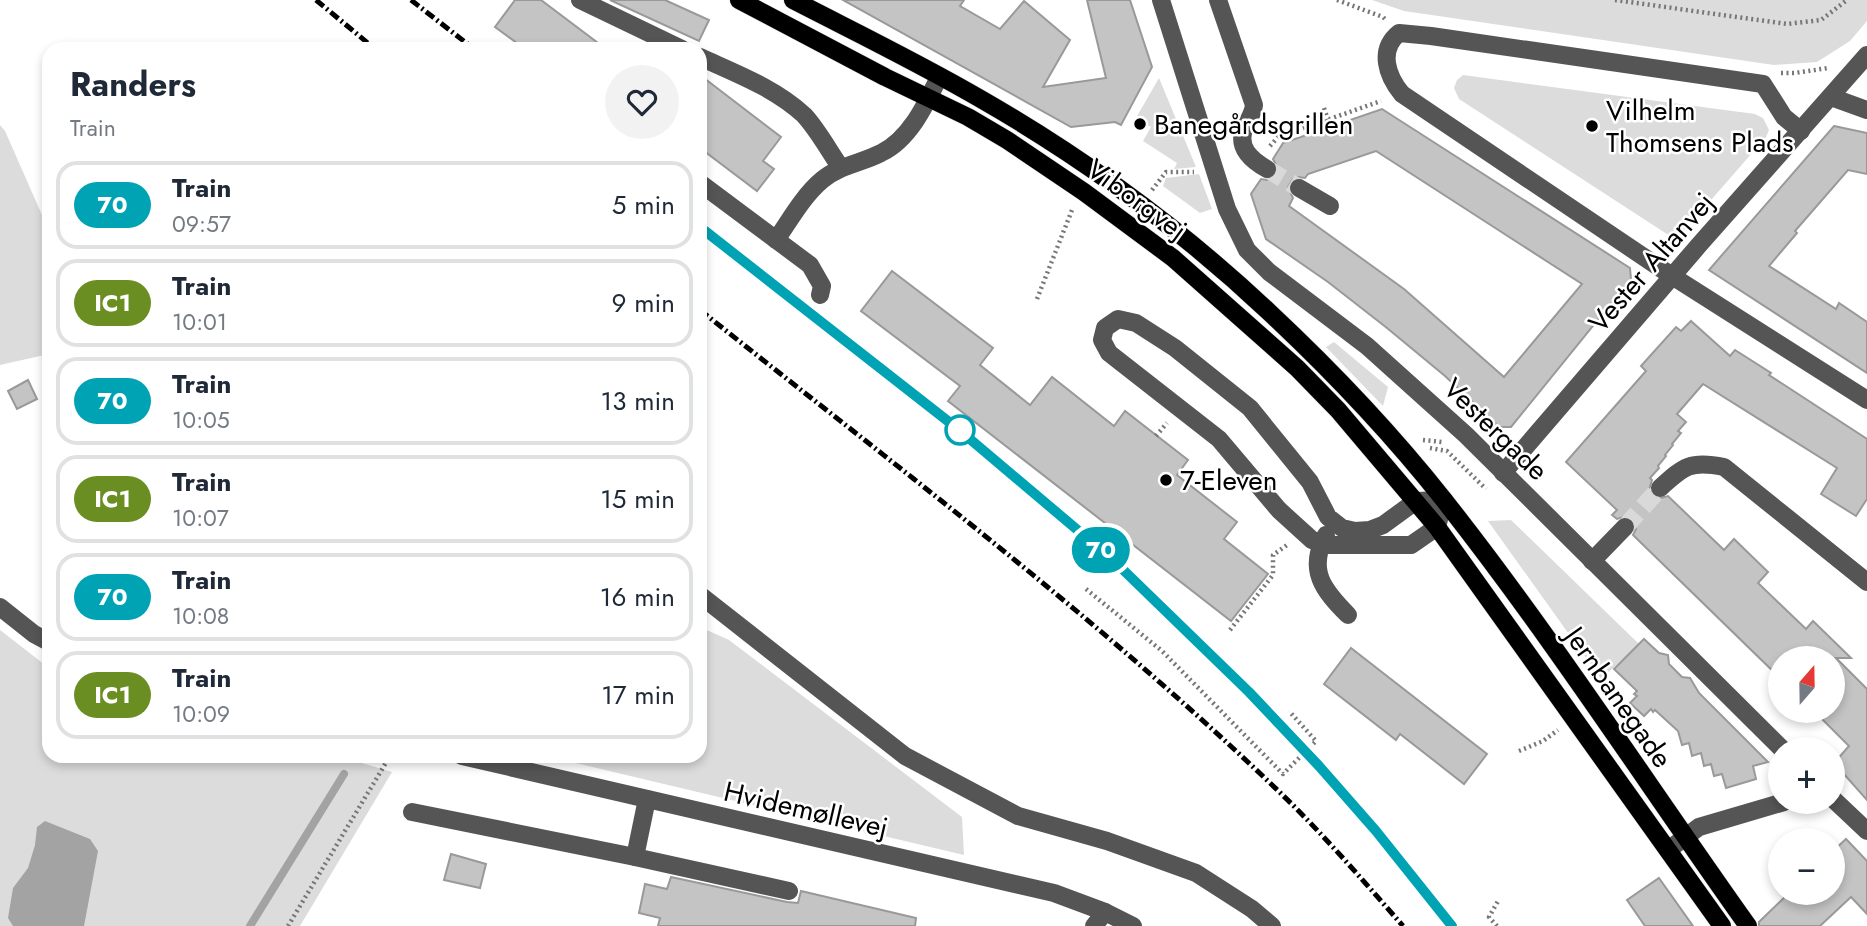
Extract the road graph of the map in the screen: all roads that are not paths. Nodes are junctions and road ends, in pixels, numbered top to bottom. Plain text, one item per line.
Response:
1 (580, 0) edge
2 (739, 0) edge
3 (793, 0) edge
4 (1161, 0) edge
5 (1218, 0) edge
6 (667, 42) edge
7 (1867, 55) edge
8 (707, 60) edge
9 (939, 77) junction
10 (929, 97) junction
11 (1831, 97) junction
12 (1867, 110) edge
13 (1801, 131) junction
14 (1261, 166) tunnel mouth
15 (841, 168) junction
16 (707, 188) edge
17 (1299, 188) tunnel mouth
18 (1331, 206) dead end
19 (776, 240) junction
20 (1672, 276) junction
21 (820, 295) dead end
22 (1867, 400) edge
23 (1503, 473) junction
24 (1660, 488) tunnel mouth
25 (1444, 500) junction
26 (1416, 501) junction
27 (1333, 523) junction
28 (1437, 527) junction
29 (1625, 527) tunnel mouth
30 (1321, 544) junction
31 (1592, 561) junction
32 (1867, 582) edge
33 (707, 600) edge
34 (0, 607) edge
35 (1348, 615) dead end
36 (42, 638) edge
37 (1770, 737) edge
38 (492, 763) edge
39 (647, 799) junction
40 (1768, 807) edge
41 (1845, 810) edge
42 (412, 812) dead end
43 (1867, 831) edge
44 (1685, 837) junction
45 (1668, 850) junction
46 (635, 857) junction
47 (789, 891) dead end
48 (1099, 919) edge
49 (1133, 926) edge
50 (1272, 926) edge
51 (1722, 926) edge
52 (1748, 926) edge

1 - 6 street
2 - 10 main road, Viborgvej
3 - 9 main road, Viborgvej
4 - 23 street, Vestergade
5 - 14 street
7 - 11 street, Vester Altanvej
8 - 15 street
9 - 10 street
9 - 25 main road, Viborgvej
10 - 15 street
10 - 26 main road, Viborgvej
11 - 12 street
11 - 13 street, Vester Altanvej
13 - 20 street, Vester Altanvej
13 - 20 street
15 - 19 street
16 - 19 street
17 - 18 street
19 - 21 street
20 - 22 street
20 - 23 street, Vester Altanvej
23 - 31 street, Vestergade
24 - 32 street
25 - 26 street
25 - 28 street
25 - 44 main road, Jernbanegade
26 - 27 street
26 - 28 main road, Viborgvej
27 - 30 street
27 - 30 street
28 - 30 street
28 - 45 main road, Jernbanegade
29 - 31 street
30 - 35 street
31 - 37 street, Vestergade
33 - 50 street
34 - 36 street
38 - 39 street, Hvidemøllevej
39 - 46 street
39 - 48 street, Hvidemøllevej
40 - 44 street
41 - 43 street
42 - 46 street
44 - 45 street
44 - 52 main road, Jernbanegade
45 - 51 main road, Jernbanegade
46 - 47 street
48 - 49 street, Hvidemøllevej

